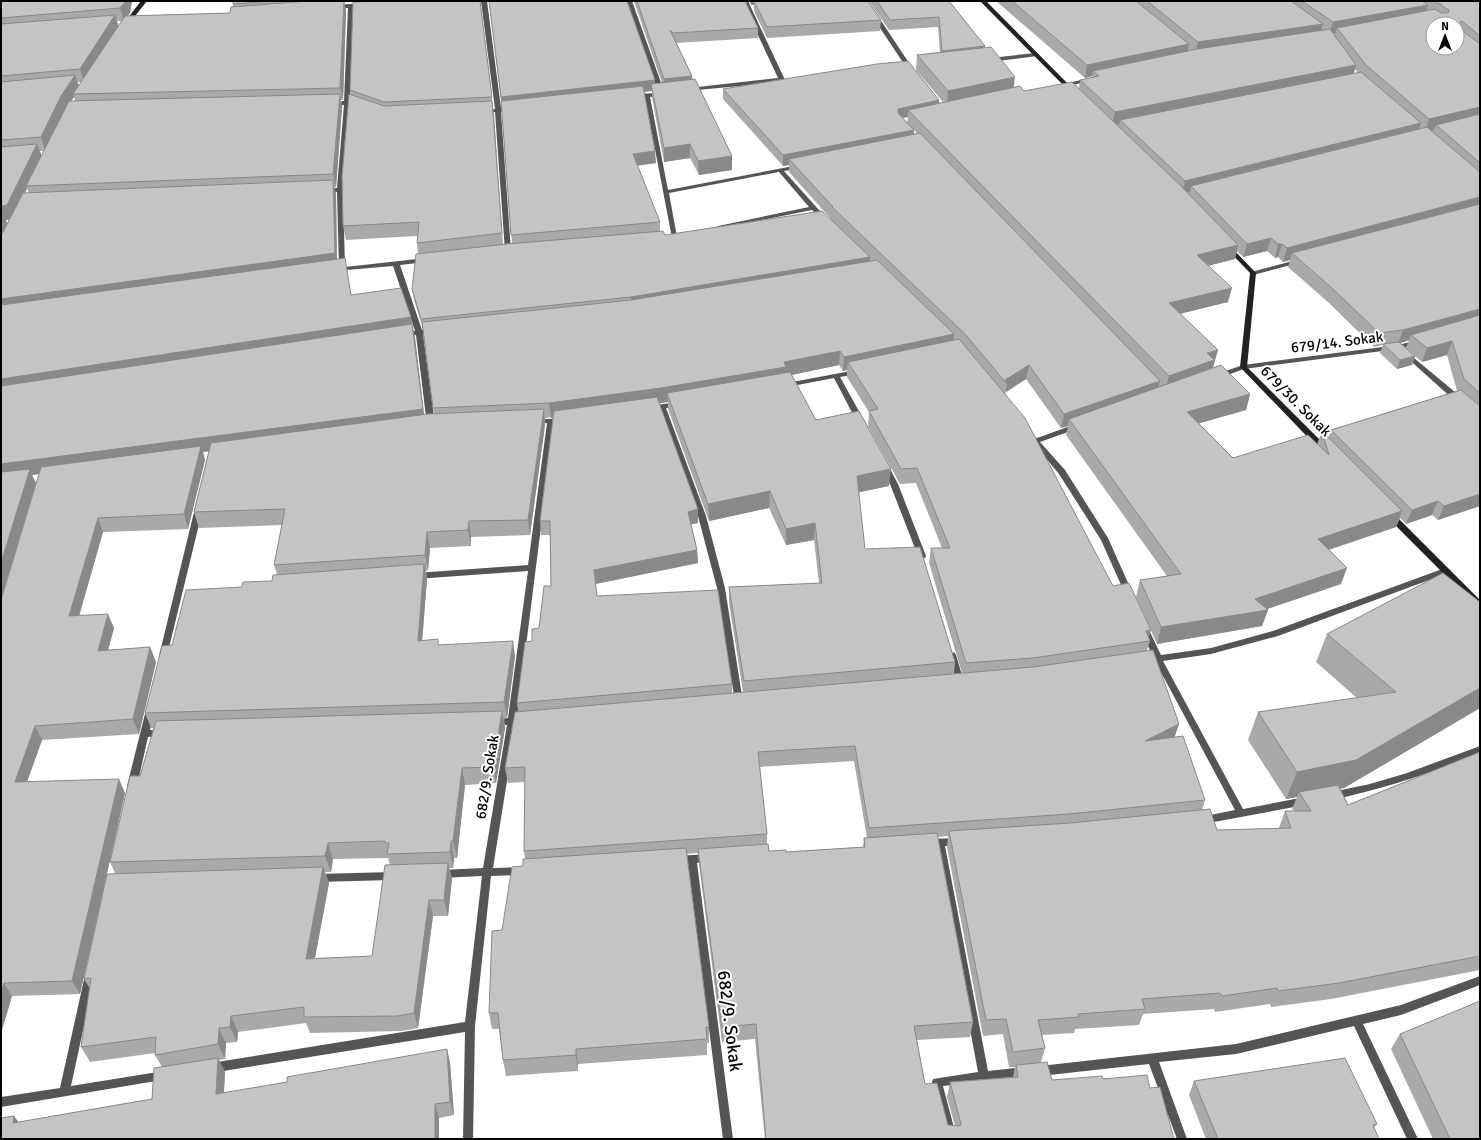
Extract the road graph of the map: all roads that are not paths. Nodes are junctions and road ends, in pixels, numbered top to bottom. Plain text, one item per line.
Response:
1 (144, 1) edge
2 (484, 1) edge
3 (629, 1) edge
4 (745, 1) edge
5 (865, 1) edge
6 (983, 1) edge
7 (372, 4) edge
8 (351, 6) junction
9 (328, 8) edge
10 (756, 8) edge
11 (748, 9) junction
12 (127, 23) junction
13 (135, 23) edge
14 (121, 27) edge
15 (1035, 55) junction
16 (980, 61) edge
17 (917, 67) dead end
18 (902, 68) edge
19 (910, 68) junction
20 (914, 74) edge
21 (790, 79) edge
22 (1095, 79) edge
23 (782, 80) junction
24 (1065, 85) junction
25 (1057, 87) edge
26 (684, 91) edge
27 (668, 93) edge
28 (661, 94) junction
29 (646, 95) junction
30 (1075, 95) edge
31 (631, 96) edge
32 (347, 103) junction
33 (323, 104) edge
34 (521, 108) edge
35 (366, 110) edge
36 (498, 111) junction
37 (474, 112) edge
38 (802, 166) edge
39 (780, 170) junction
40 (340, 190) junction
41 (316, 191) edge
42 (666, 192) junction
43 (813, 208) junction
44 (829, 224) edge
45 (712, 229) edge
46 (682, 235) edge
47 (674, 237) junction
48 (666, 238) edge
49 (1222, 240) edge
50 (508, 251) junction
51 (516, 251) edge
52 (501, 252) edge
53 (1306, 259) edge
54 (434, 260) edge
55 (396, 264) junction
56 (342, 269) junction
57 (326, 272) edge
58 (1253, 273) junction
59 (442, 330) edge
60 (419, 333) junction
61 (395, 336) edge
62 (1428, 339) edge
63 (1398, 347) junction
64 (1243, 367) junction
65 (867, 370) edge
66 (836, 376) junction
67 (1214, 377) edge
68 (776, 387) edge
69 (685, 402) edge
70 (1462, 403) edge
71 (662, 406) junction
72 (640, 409) edge
73 (573, 418) edge
74 (527, 422) edge
75 (551, 422) junction
76 (1080, 425) edge
77 (431, 426) edge
78 (865, 430) edge
79 (1327, 452) edge
80 (880, 457) edge
81 (200, 500) edge
82 (1383, 508) edge
83 (924, 562) edge
84 (531, 568) junction
85 (1445, 571) junction
86 (406, 577) edge
87 (1133, 603) edge
88 (1480, 605) edge
89 (1139, 617) edge
90 (949, 645) edge
91 (1158, 659) junction
92 (1135, 662) edge
93 (160, 666) edge
94 (960, 683) edge
95 (739, 702) edge
96 (151, 704) edge
97 (535, 720) edge
98 (488, 722) edge
99 (512, 722) junction
100 (175, 733) edge
101 (144, 734) junction
102 (1480, 749) edge
103 (130, 794) edge
104 (1241, 813) junction
105 (1197, 820) edge
106 (971, 841) edge
107 (940, 843) junction
108 (917, 844) edge
109 (715, 857) edge
110 (692, 859) junction
111 (668, 861) edge
112 (534, 870) edge
113 (487, 873) junction
114 (432, 875) edge
115 (400, 876) edge
116 (306, 878) edge
117 (91, 969) edge
118 (1480, 980) edge
119 (1357, 1021) junction
120 (470, 1026) junction
121 (1152, 1058) junction
122 (204, 1069) edge
123 (173, 1074) edge
124 (984, 1077) junction
125 (64, 1092) junction
126 (1, 1102) edge
127 (468, 1139) edge
128 (728, 1139) edge
129 (952, 1139) edge
130 (1182, 1139) edge
131 (1413, 1139) edge

1 - 12 street
2 - 36 street
3 - 28 street
4 - 11 street
5 - 19 street
6 - 15 street
7 - 8 street
8 - 9 street
8 - 32 street
10 - 11 street
11 - 23 street
12 - 13 street
12 - 14 street
15 - 16 street
15 - 24 street
17 - 19 street
18 - 19 street
19 - 20 street
21 - 23 street
22 - 24 street
23 - 26 street
24 - 25 street
24 - 30 street
27 - 28 street
28 - 29 street
29 - 31 street
29 - 42 street
32 - 33 street
32 - 35 street
32 - 40 street
34 - 36 street
36 - 37 street
36 - 50 street
38 - 39 street
39 - 42 street
39 - 43 street
40 - 41 street
40 - 56 street
42 - 47 street
43 - 44 street
43 - 45 street
46 - 47 street
47 - 48 street
49 - 58 street
50 - 51 street
50 - 52 street
53 - 58 street
54 - 55 street
55 - 56 street
55 - 60 street
56 - 57 street
58 - 64 street, 679/30. Sokak
59 - 60 street
60 - 61 street
60 - 77 street
62 - 63 street, 679/14. Sokak
63 - 64 street, 679/14. Sokak
63 - 70 street
64 - 67 street, 679/14. Sokak
64 - 79 street, 679/30. Sokak
65 - 66 street
66 - 68 street
66 - 78 street
69 - 71 street
71 - 72 street
71 - 95 street
73 - 75 street
74 - 75 street
75 - 84 street, 682/9. Sokak
76 - 87 street
80 - 83 street
81 - 93 street
82 - 85 street
84 - 86 street
84 - 99 street, 682/9. Sokak
85 - 88 street
85 - 91 street
89 - 91 street
90 - 94 street
91 - 92 street
91 - 104 street
96 - 101 street
97 - 99 street
98 - 99 street
99 - 113 street, 682/9. Sokak
100 - 101 street
101 - 103 street
102 - 104 street
104 - 105 street
106 - 107 street
107 - 108 street
107 - 124 street
109 - 110 street
110 - 111 street
110 - 128 street, 682/9. Sokak
112 - 113 street
113 - 114 street
113 - 120 street, 682/9. Sokak
115 - 116 street
117 - 125 street
118 - 119 street
119 - 121 street
119 - 131 street
120 - 122 street
120 - 127 street, 682/9. Sokak
121 - 124 street
121 - 130 street
123 - 125 street
124 - 129 street
125 - 126 street

